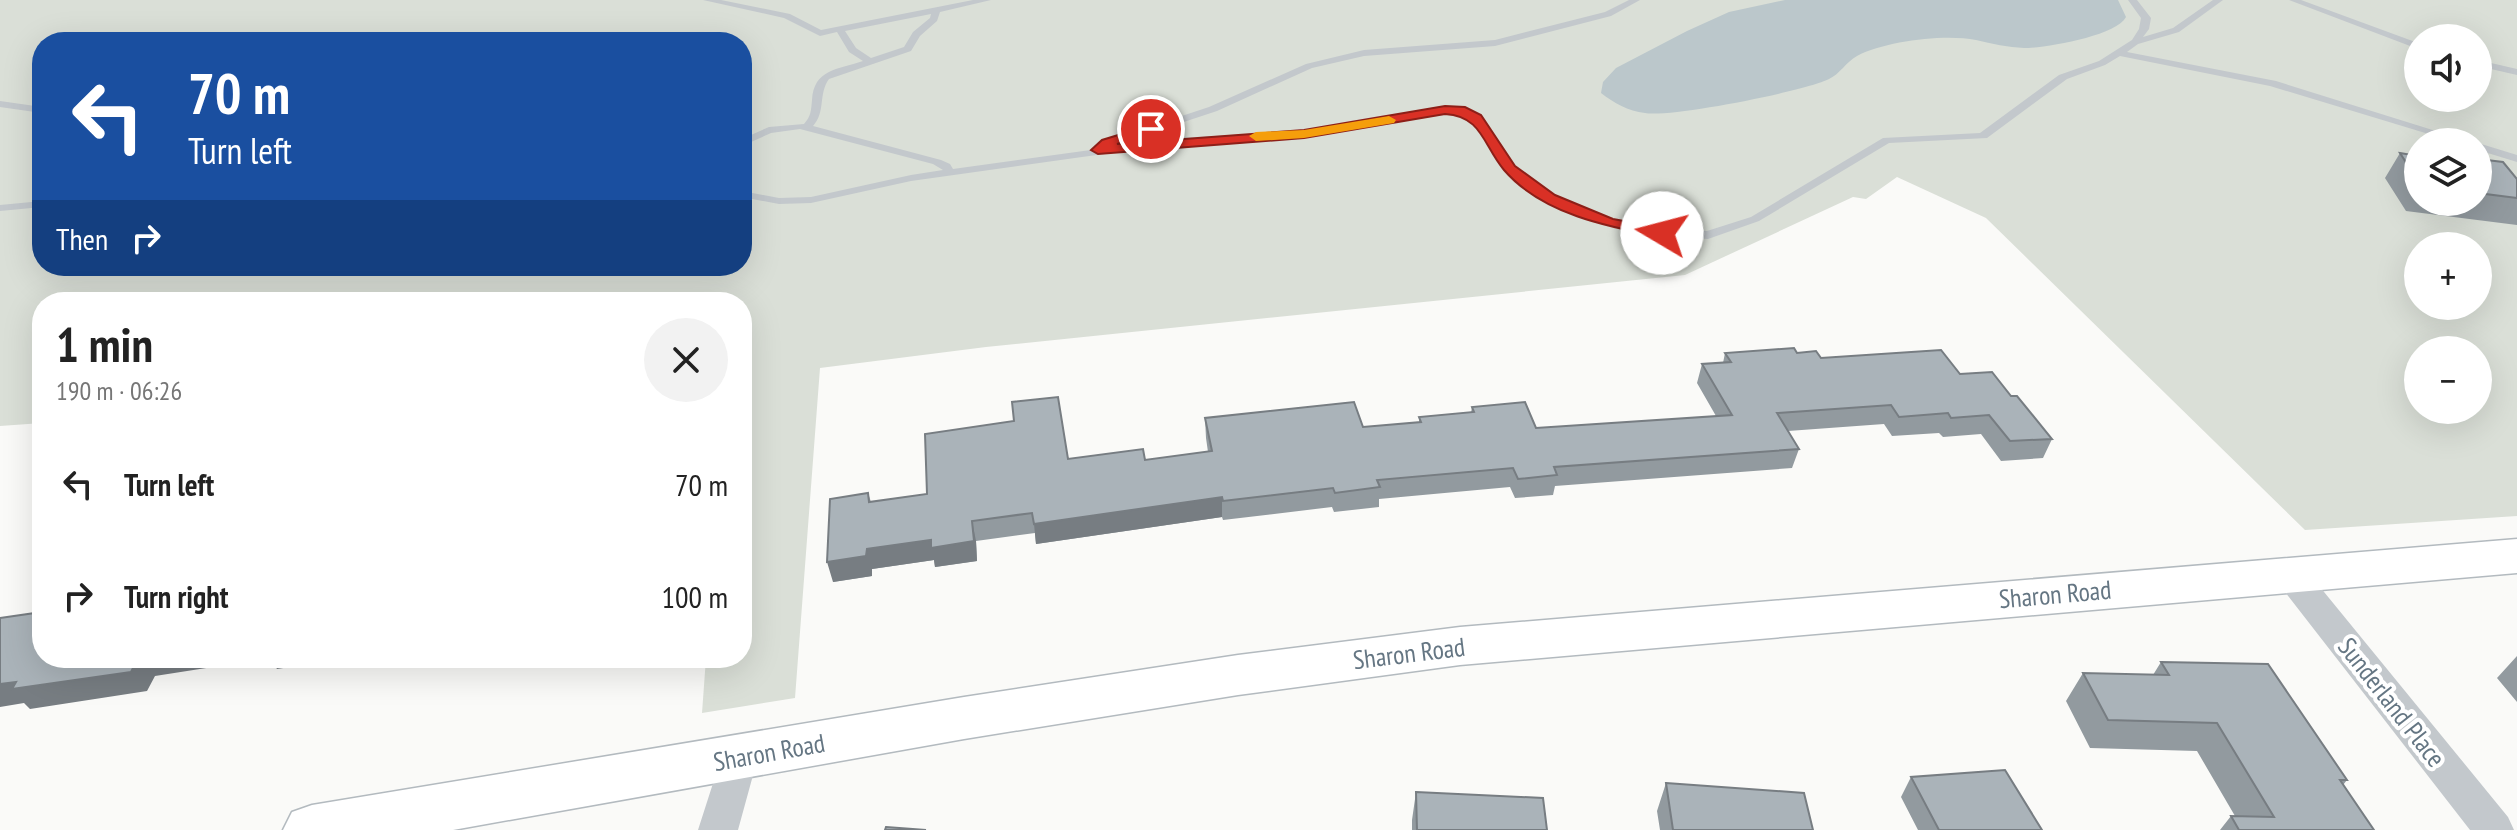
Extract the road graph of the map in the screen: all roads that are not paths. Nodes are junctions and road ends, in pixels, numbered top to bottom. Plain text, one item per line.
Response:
1 (707, 0) edge
2 (987, 0) edge
3 (1636, 0) edge
4 (2132, 0) edge
5 (2219, 0) edge
6 (2293, 0) edge
7 (936, 11) junction
8 (840, 30) junction
9 (2139, 41) junction
10 (2404, 41) edge
11 (2119, 53) junction
12 (869, 61) junction
13 (2492, 66) edge
14 (2517, 72) edge
15 (0, 104) edge
16 (32, 109) edge
17 (807, 127) junction
18 (2419, 128) edge
19 (752, 139) edge
20 (2492, 151) edge
21 (1098, 152) junction
22 (2517, 159) edge
23 (950, 172) junction
24 (752, 196) edge
25 (32, 205) edge
26 (0, 208) edge
27 (2517, 556) edge
28 (2290, 574) junction
29 (739, 757) junction
30 (312, 830) edge
31 (718, 830) edge
32 (2494, 830) edge

1 - 8 lane
2 - 7 lane
3 - 21 lane
4 - 9 lane
5 - 9 lane
6 - 10 lane
7 - 8 lane
7 - 12 lane
8 - 12 lane
9 - 11 lane
11 - 18 lane
11 - 21 lane
12 - 17 lane
13 - 14 lane
15 - 16 lane
17 - 19 lane
17 - 23 lane
20 - 22 lane
21 - 23 lane
23 - 24 lane
25 - 26 lane
27 - 28 street, Sharon Road
28 - 29 street, Sharon Road
28 - 32 street, Sunderland Place
29 - 30 street, Sharon Road
29 - 31 street

